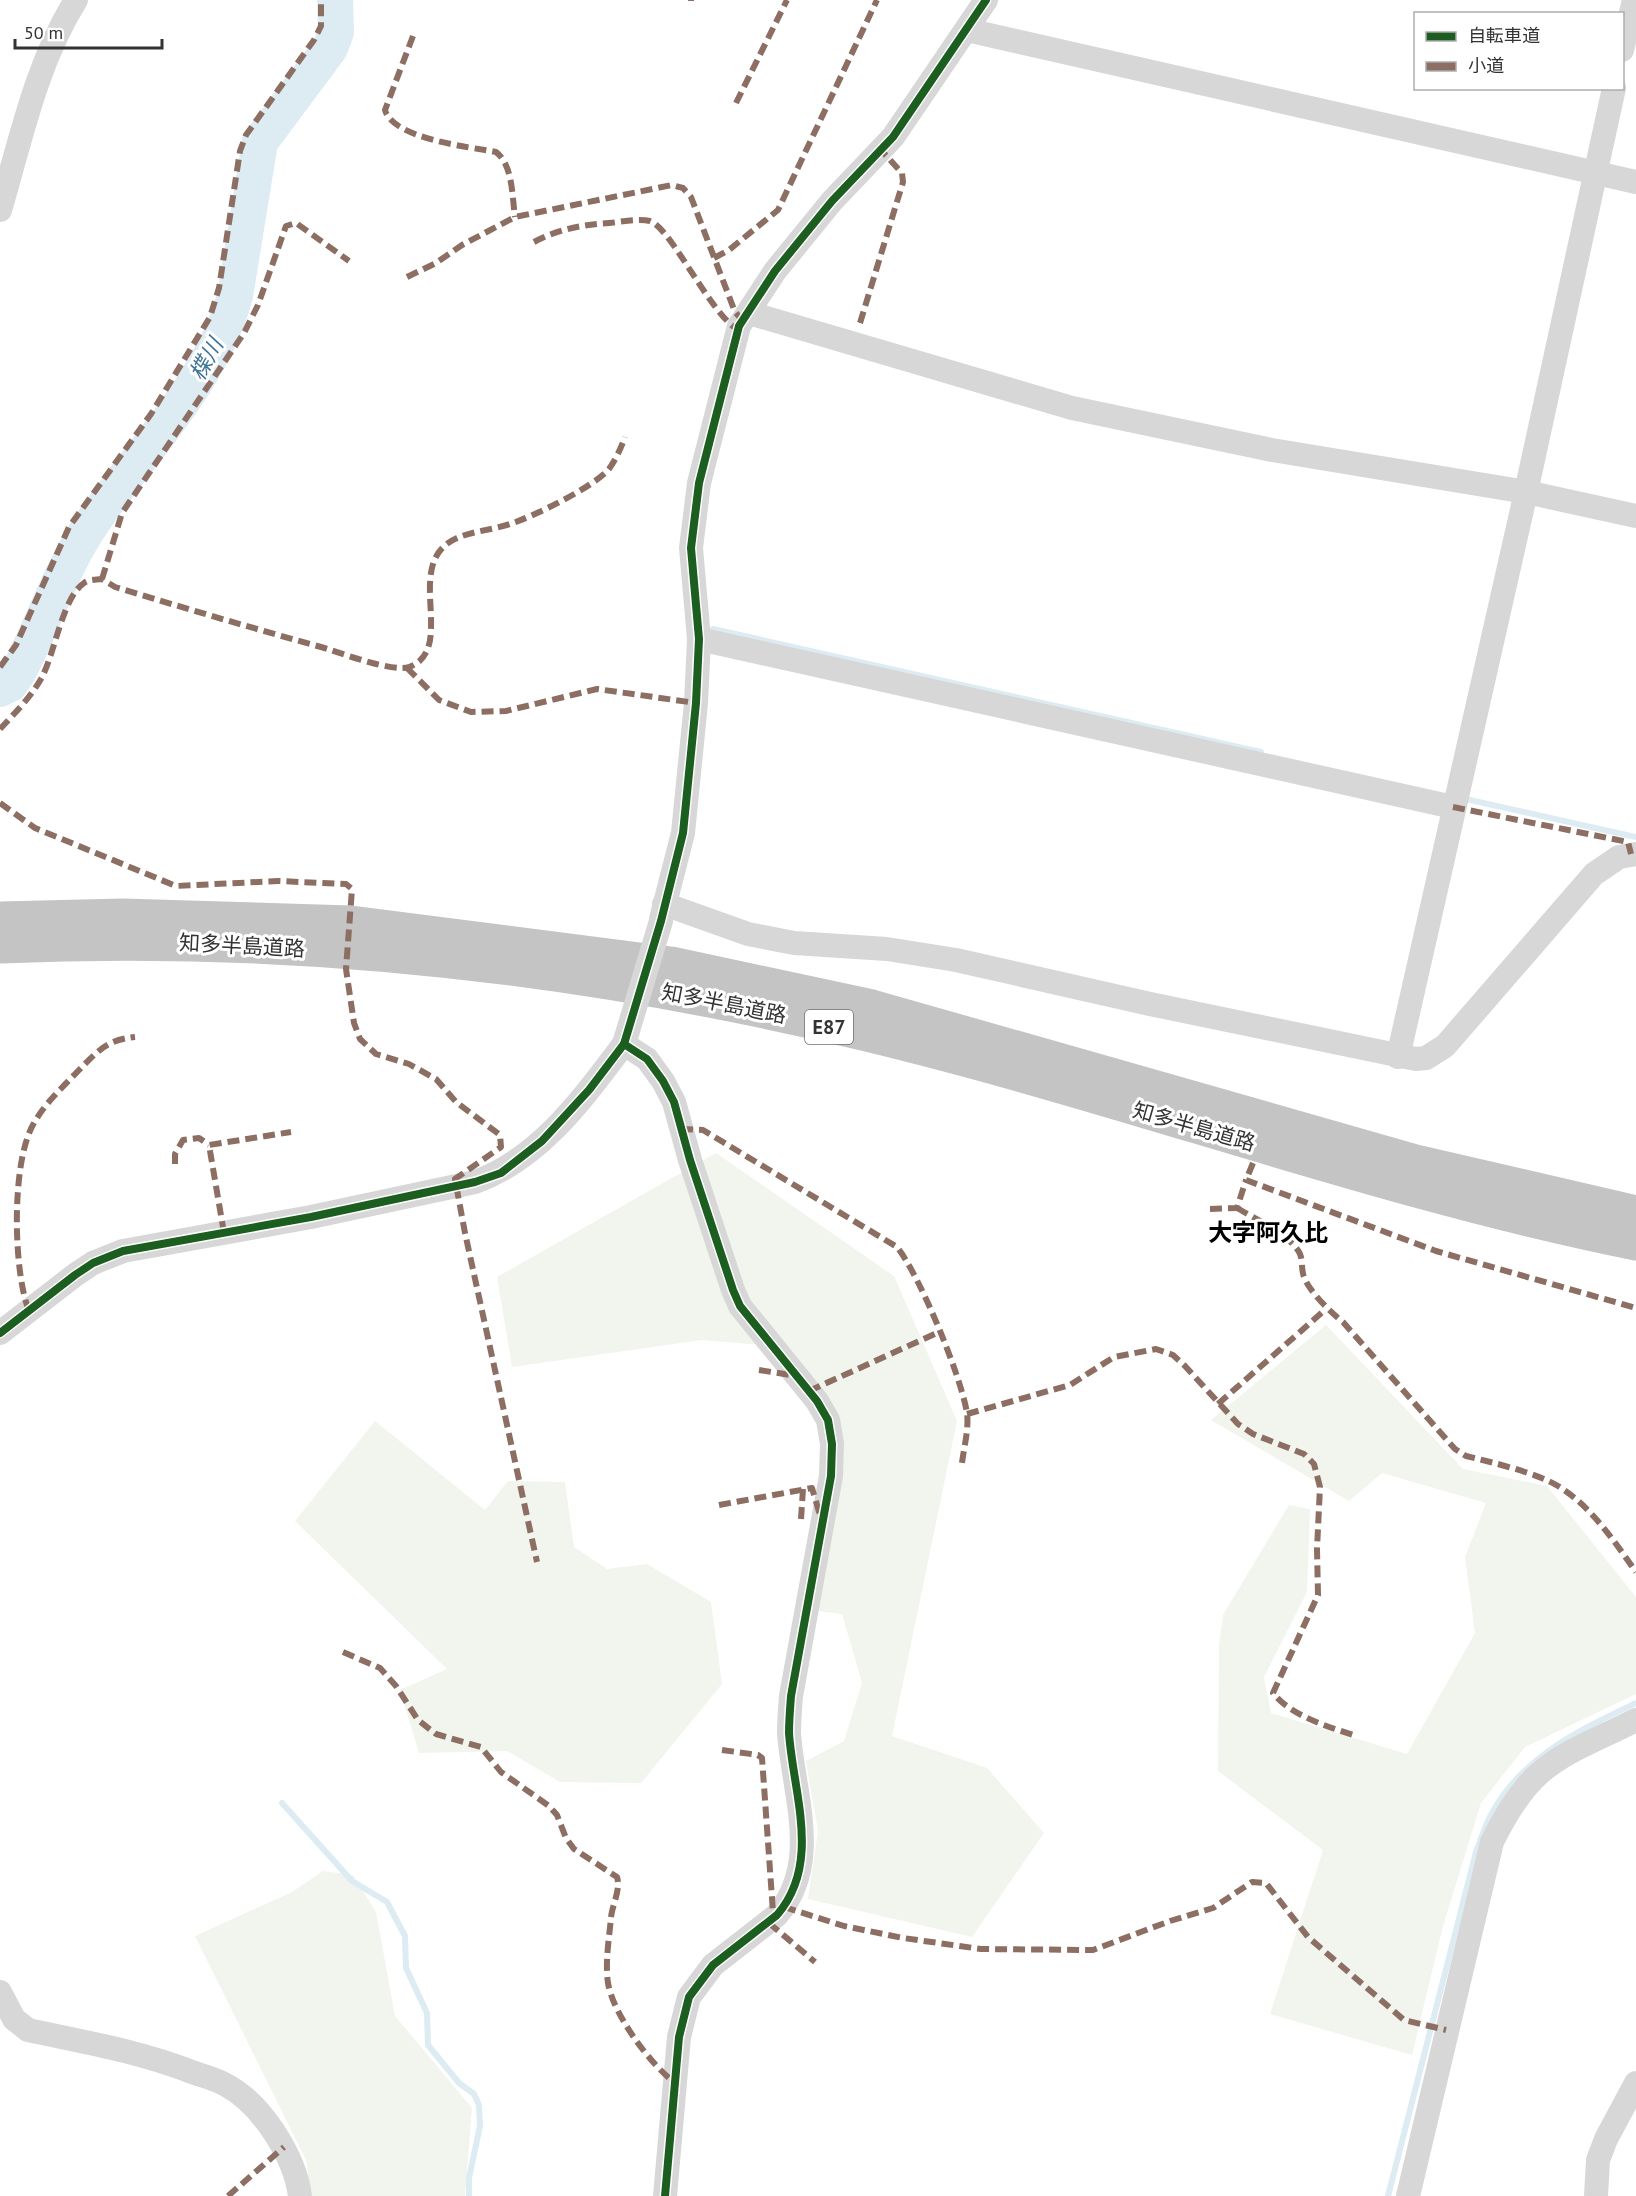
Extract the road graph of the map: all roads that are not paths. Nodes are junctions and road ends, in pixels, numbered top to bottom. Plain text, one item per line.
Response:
1 (75, 0) edge
2 (986, 0) edge
3 (1634, 0) edge
4 (967, 30) junction
5 (1624, 45) edge
6 (1614, 90) edge
7 (1595, 172) junction
8 (1636, 182) edge
9 (0, 210) edge
10 (749, 313) junction
11 (1526, 492) junction
12 (1636, 516) edge
13 (699, 639) junction
14 (1453, 807) junction
15 (1636, 854) edge
16 (663, 913) junction
17 (0, 918) edge
18 (0, 947) edge
19 (624, 1044) junction
20 (1398, 1057) junction
21 (1428, 1194) junction
22 (1636, 1212) edge
23 (1636, 1244) edge
24 (1636, 1263) edge
25 (0, 1332) edge
26 (1636, 1720) edge
27 (0, 1992) edge
28 (1636, 2083) edge
29 (300, 2196) edge
30 (665, 2196) edge
31 (1408, 2196) edge
32 (1596, 2196) edge

1 - 9 street
2 - 4 street
3 - 5 street
4 - 7 street
4 - 10 street
6 - 7 street
7 - 8 street
7 - 11 street
10 - 11 street
10 - 13 street
11 - 12 street
11 - 14 street
13 - 14 street
13 - 16 street
14 - 20 street
15 - 20 street
16 - 19 street, bridge
16 - 20 street
17 - 22 highway, 知多半島道路 / E87
18 - 21 highway, 知多半島道路 / E87
19 - 25 street
19 - 30 street
21 - 23 highway, 知多半島道路 / E87
21 - 24 highway
26 - 31 street
27 - 29 street
28 - 32 street

